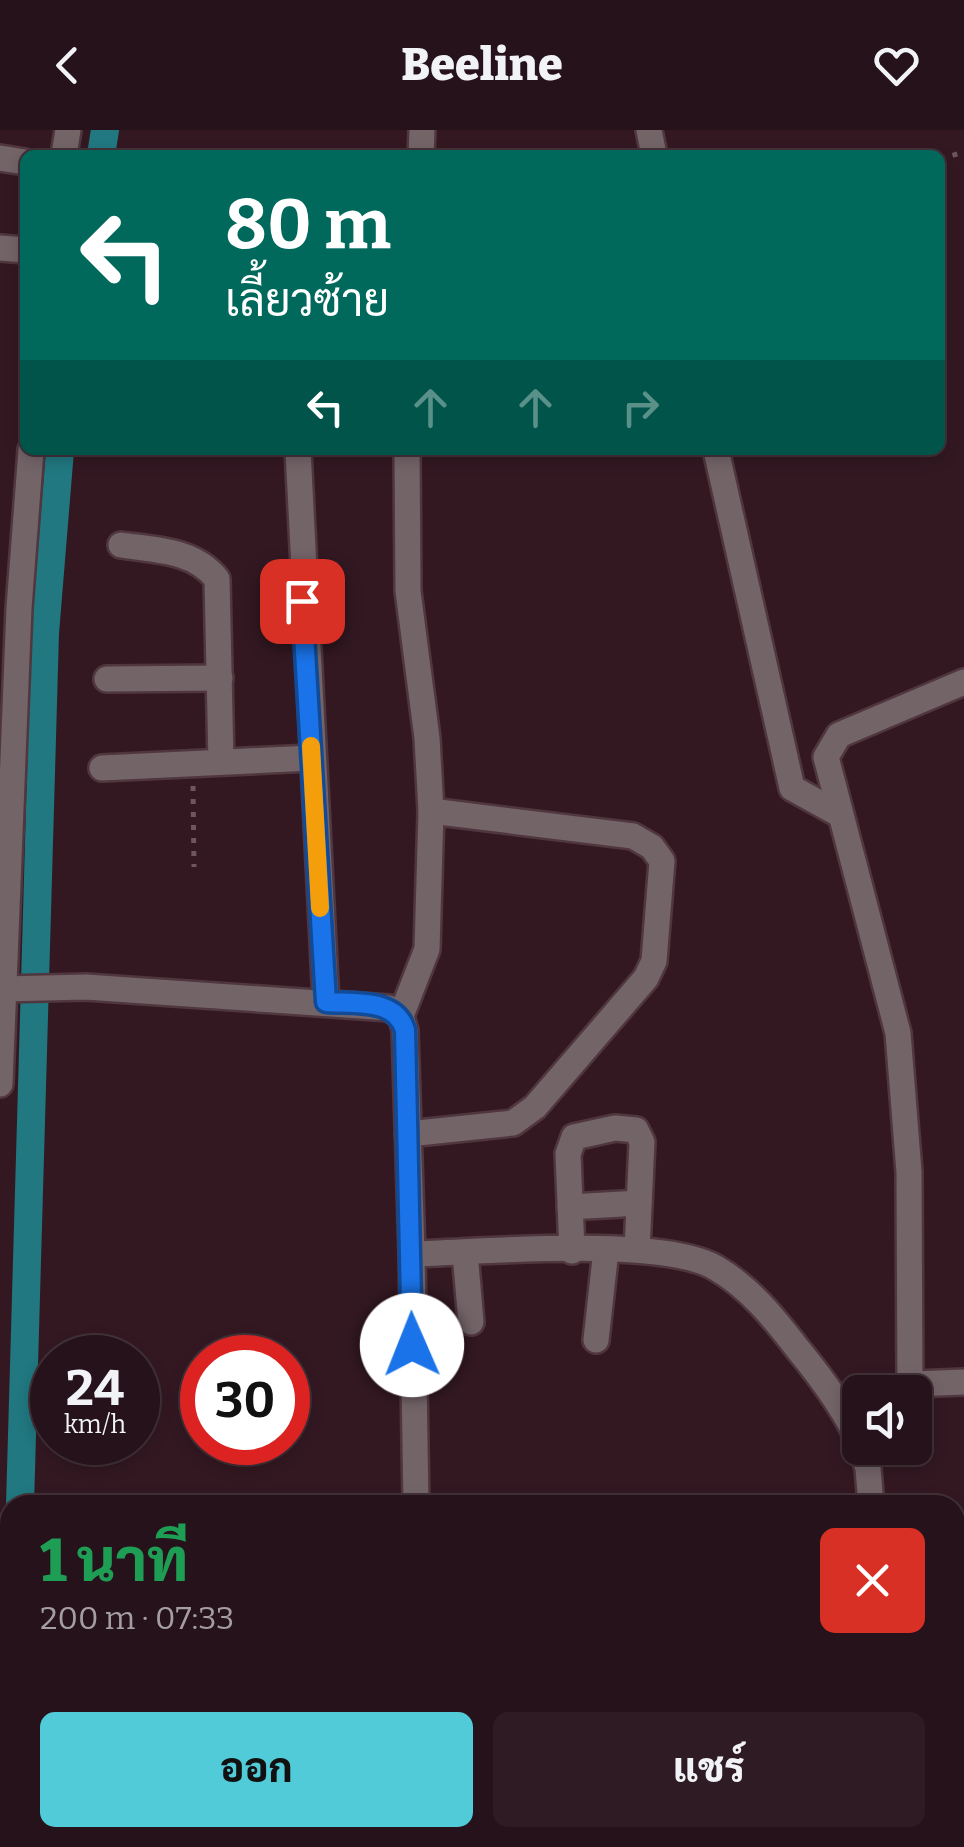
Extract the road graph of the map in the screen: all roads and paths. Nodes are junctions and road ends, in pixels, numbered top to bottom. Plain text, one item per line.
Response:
1 (29, 455) edge
2 (298, 455) edge
3 (407, 455) edge
4 (717, 455) edge
5 (12, 542) edge
6 (122, 545) dead end
7 (8, 653) edge
8 (220, 678) junction
9 (107, 679) dead end
10 (964, 682) edge
11 (311, 758) junction
12 (222, 762) junction
13 (192, 763) junction
14 (102, 768) dead end
15 (431, 810) junction
16 (839, 814) junction
17 (4, 850) edge
18 (194, 867) dead end
19 (13, 989) junction
20 (326, 1002) junction
21 (401, 1016) junction
22 (0, 1084) edge
23 (408, 1134) junction
24 (639, 1203) junction
25 (570, 1207) junction
26 (637, 1249) junction
27 (606, 1250) junction
28 (572, 1251) junction
29 (465, 1252) junction
30 (412, 1254) junction
31 (471, 1322) dead end
32 (596, 1340) dead end
33 (911, 1375) edge
34 (964, 1382) edge
35 (932, 1386) edge
36 (842, 1411) edge
37 (867, 1465) edge
38 (416, 1495) edge
39 (870, 1495) edge

1 - 5 street
2 - 11 street
3 - 15 street
4 - 16 street
5 - 7 street
6 - 8 street
7 - 17 street
8 - 9 street
8 - 12 street
10 - 16 street
11 - 12 street
11 - 20 street
12 - 13 street
13 - 14 street
13 - 18 path
15 - 21 street
15 - 23 street
16 - 33 street
17 - 19 street
19 - 20 street
19 - 22 street
20 - 21 street
21 - 23 street
23 - 30 street
24 - 25 street
24 - 25 street
24 - 26 street
25 - 28 street
26 - 27 street
26 - 36 street
27 - 28 street
27 - 32 street
28 - 29 street
29 - 30 street
29 - 31 street
30 - 38 street
34 - 35 street
37 - 39 street

